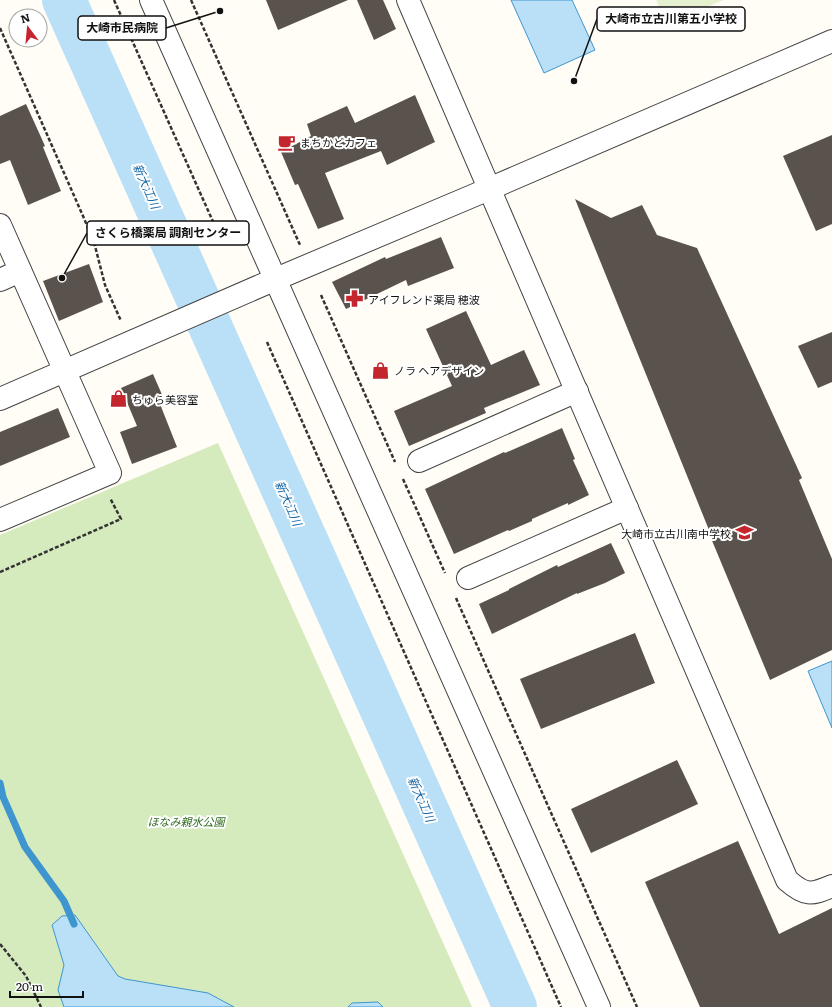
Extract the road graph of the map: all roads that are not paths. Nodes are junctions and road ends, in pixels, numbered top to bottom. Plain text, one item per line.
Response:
1 (151, 0) edge
2 (408, 0) edge
3 (832, 40) edge
4 (489, 189) junction
5 (0, 225) edge
6 (20, 271) junction
7 (276, 279) junction
8 (0, 280) edge
9 (66, 372) junction
10 (577, 391) junction
11 (0, 399) edge
12 (419, 461) dead end
13 (627, 508) junction
14 (0, 520) edge
15 (461, 585) road end
16 (832, 886) edge
17 (599, 1007) edge

1 - 7 street
2 - 4 street
3 - 4 street
4 - 7 street
4 - 10 street
5 - 6 street
6 - 8 street
6 - 9 street
7 - 9 street
7 - 17 street
9 - 11 street
9 - 14 street
10 - 12 street
10 - 13 street
13 - 15 street
13 - 16 street

